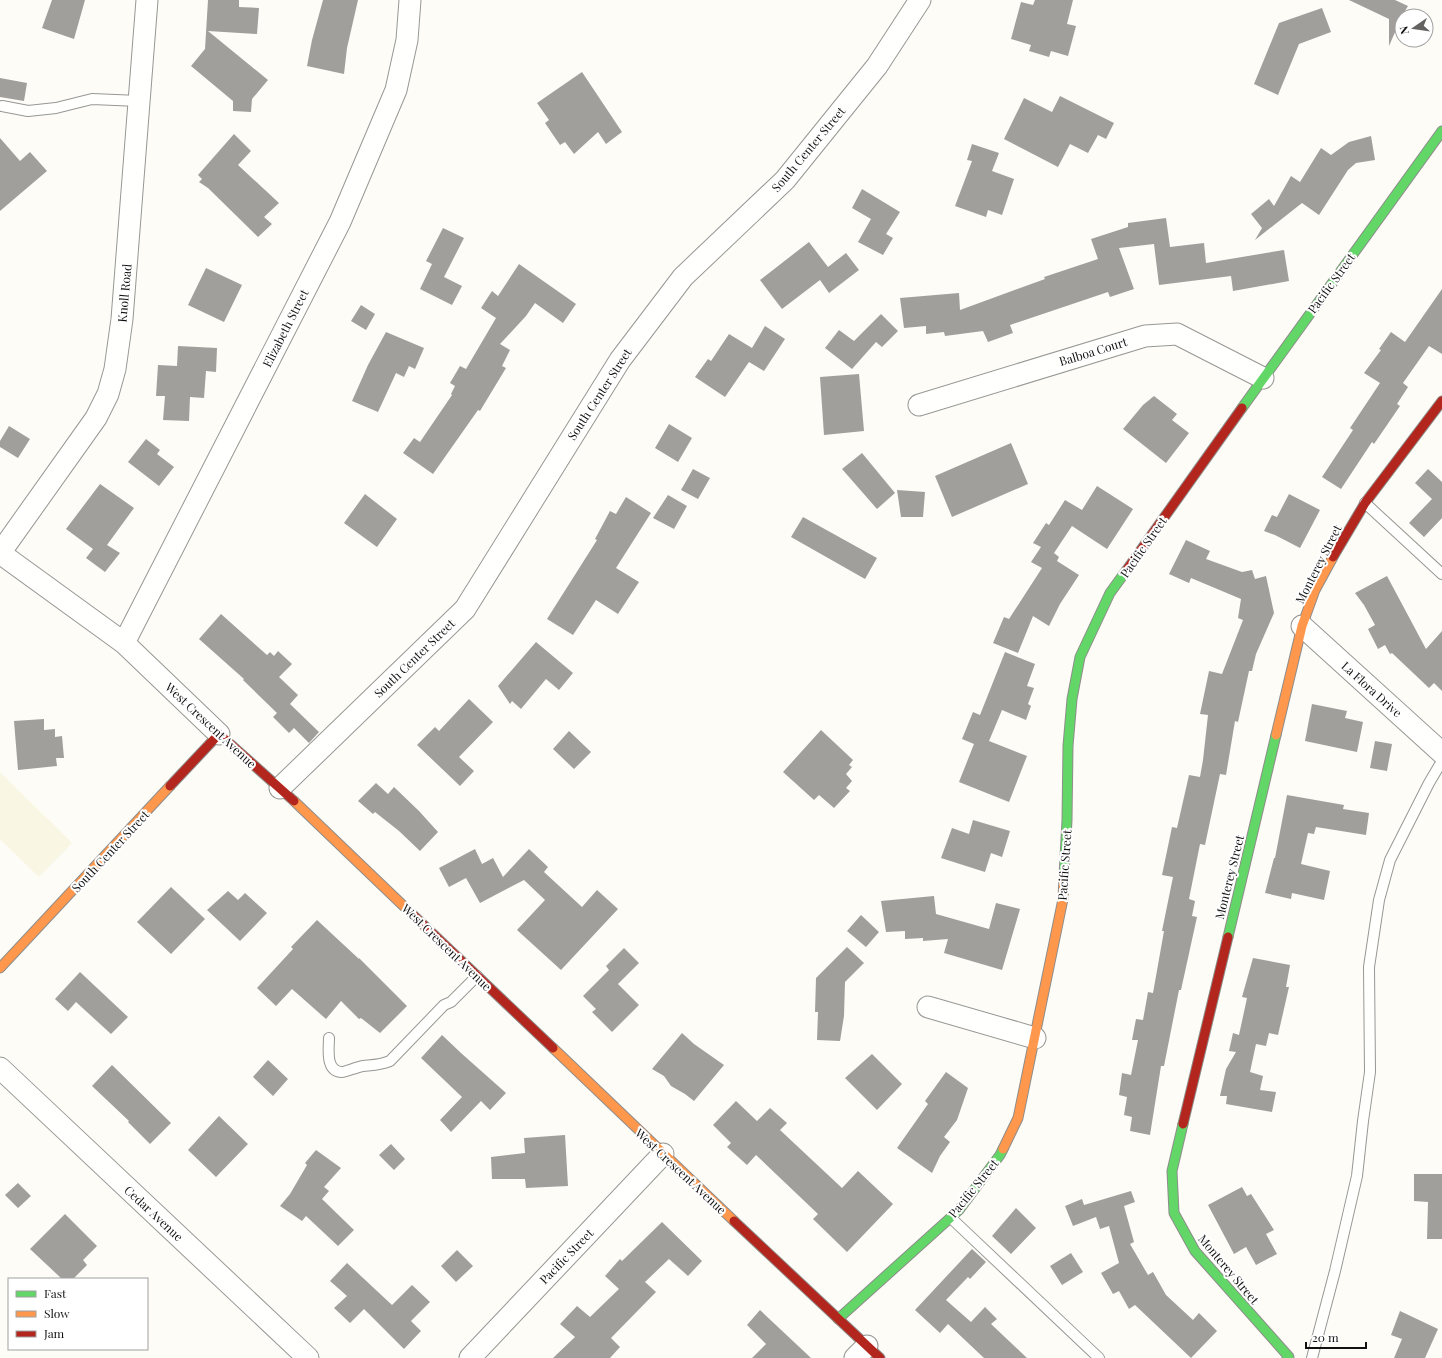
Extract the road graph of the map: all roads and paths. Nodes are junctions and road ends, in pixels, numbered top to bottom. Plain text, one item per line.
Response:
1 (147, 0) edge
2 (410, 0) edge
3 (920, 0) edge
4 (139, 101) junction
5 (2, 106) dead end
6 (1442, 131) edge
7 (1263, 378) junction
8 (1442, 401) edge
9 (919, 405) dead end
10 (1365, 503) junction
11 (0, 553) edge
12 (1442, 574) edge
13 (1302, 626) junction
14 (124, 643) junction
15 (219, 734) junction
16 (1442, 753) edge
17 (1442, 761) edge
18 (280, 788) junction
19 (0, 968) edge
20 (477, 976) junction
21 (928, 1007) dead end
22 (328, 1038) dead end
23 (1035, 1038) junction
24 (0, 1068) edge
25 (663, 1154) junction
26 (951, 1218) junction
27 (838, 1319) junction
28 (867, 1354) edge
29 (308, 1358) edge
30 (470, 1358) edge
31 (1099, 1358) edge
32 (1289, 1358) edge
33 (1312, 1358) edge

1 - 4 street, Knoll Road
2 - 14 street, Elizabeth Street
3 - 18 street, South Center Street
4 - 5 lane
4 - 11 street, Knoll Road
6 - 7 street, Pacific Street
7 - 9 street, Balboa Court
7 - 23 street, Pacific Street
8 - 10 street, Monterey Street
10 - 12 lane
10 - 13 street, Monterey Street
11 - 14 street, West Crescent Avenue
13 - 16 street, La Flora Drive
13 - 32 street, Monterey Street
14 - 15 street, West Crescent Avenue
15 - 18 street, West Crescent Avenue
15 - 19 street, South Center Street
17 - 33 lane
18 - 20 street, West Crescent Avenue
20 - 22 lane
20 - 25 street, West Crescent Avenue
21 - 23 street
23 - 26 street, Pacific Street
24 - 29 street, Cedar Avenue
25 - 27 street, West Crescent Avenue
25 - 30 street, Pacific Street
26 - 27 street, Pacific Street
26 - 31 lane
27 - 28 street, West Crescent Avenue

